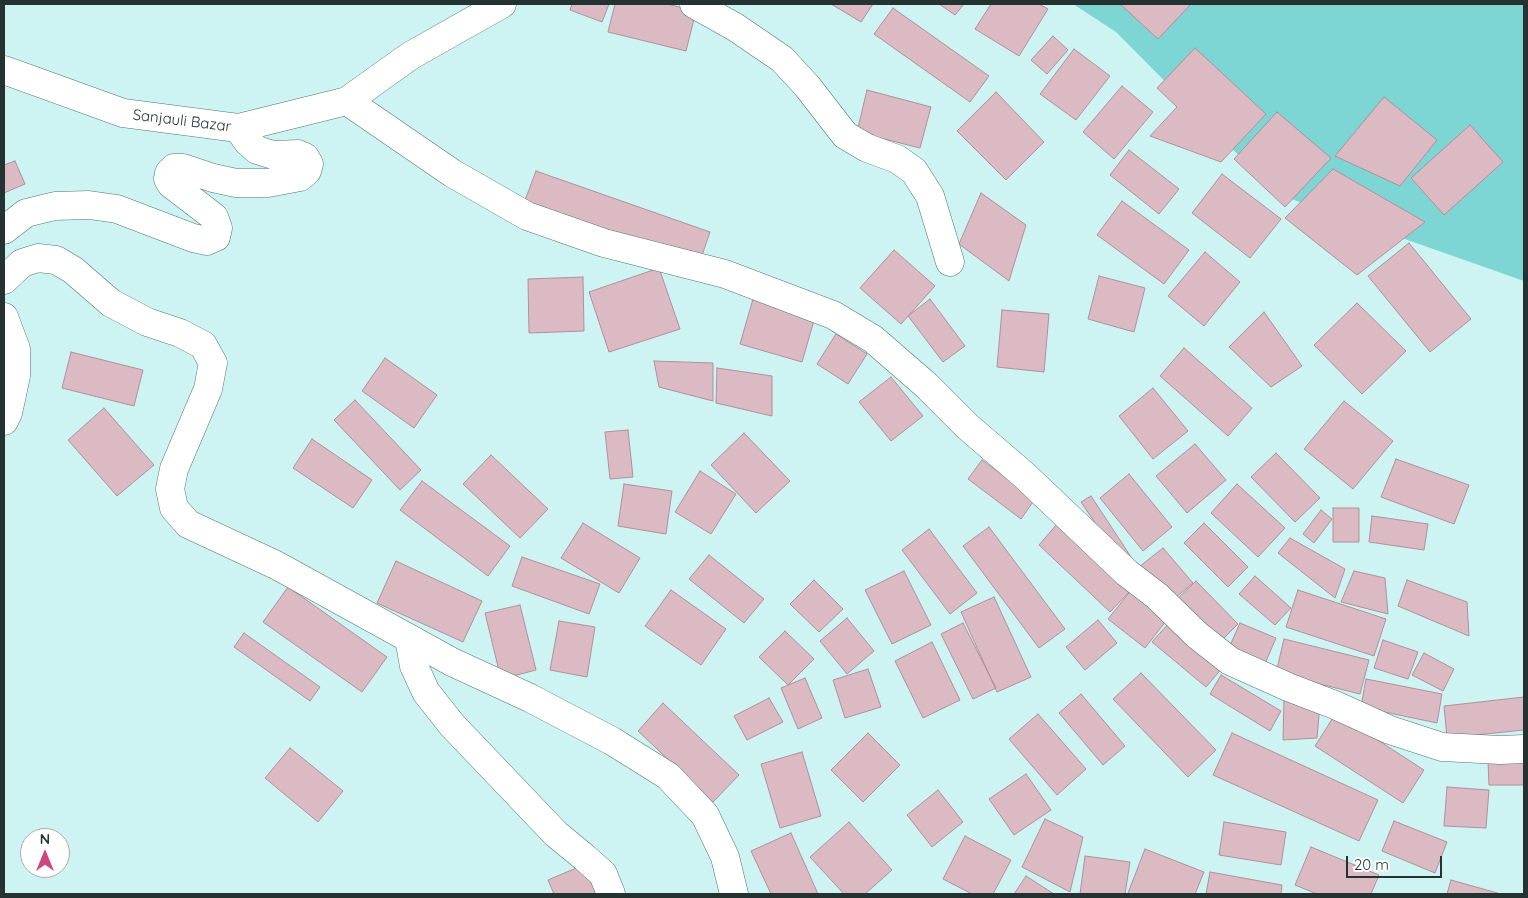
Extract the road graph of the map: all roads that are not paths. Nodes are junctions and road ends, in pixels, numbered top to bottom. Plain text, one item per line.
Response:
1 (502, 4) edge
2 (694, 4) edge
3 (4, 70) edge
4 (347, 101) junction
5 (238, 128) junction
6 (4, 230) edge
7 (950, 262) dead end
8 (4, 280) edge
9 (4, 317) edge
10 (4, 421) edge
11 (409, 638) junction
12 (1524, 749) edge
13 (611, 894) edge
14 (734, 894) edge

1 - 4 street, Sanjauli Bazar
2 - 7 street
3 - 5 street, Sanjauli Bazar
4 - 5 street, Sanjauli Bazar
4 - 12 street
5 - 6 street
8 - 11 street
9 - 10 street
11 - 13 street
11 - 14 street

